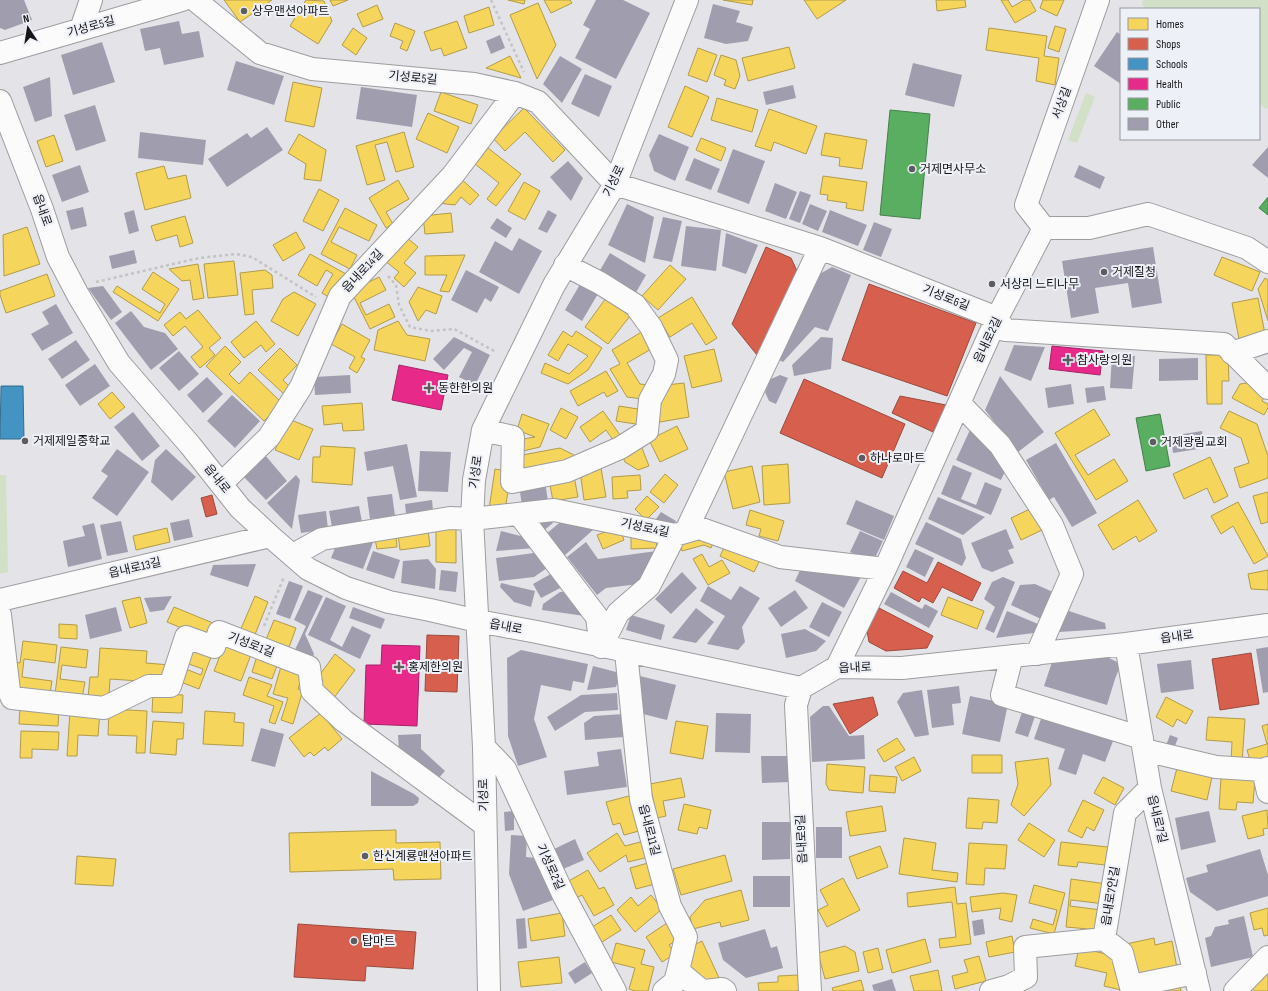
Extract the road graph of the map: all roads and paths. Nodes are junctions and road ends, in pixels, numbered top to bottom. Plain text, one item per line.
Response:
1 (91, 0) edge
2 (182, 0) edge
3 (195, 0) edge
4 (491, 0) edge
5 (687, 0) edge
6 (1098, 0) edge
7 (81, 29) junction
8 (0, 53) edge
9 (516, 94) junction
10 (0, 101) edge
11 (538, 102) junction
12 (615, 184) junction
13 (1044, 228) junction
14 (820, 248) junction
15 (1268, 262) edge
16 (370, 264) junction
17 (565, 265) junction
18 (74, 287) junction
19 (335, 309) junction
20 (997, 318) junction
21 (1268, 342) edge
22 (1232, 353) junction
23 (516, 362) junction
24 (1268, 388) edge
25 (959, 403) junction
26 (483, 430) junction
27 (512, 482) junction
28 (221, 484) junction
29 (517, 514) junction
30 (472, 519) junction
31 (681, 533) junction
32 (270, 536) junction
33 (293, 555) junction
34 (884, 569) junction
35 (0, 600) edge
36 (0, 615) edge
37 (478, 621) junction
38 (1268, 625) edge
39 (1126, 644) junction
40 (256, 646) junction
41 (601, 647) junction
42 (626, 652) junction
43 (1037, 654) junction
44 (1012, 656) junction
45 (837, 667) junction
46 (801, 688) junction
47 (1143, 744) junction
48 (484, 747) junction
49 (1266, 769) edge
50 (1150, 788) junction
51 (1268, 792) edge
52 (485, 825) junction
53 (1104, 939) junction
54 (1268, 957) edge
55 (678, 971) junction
56 (1197, 982) edge
57 (1131, 988) edge
58 (489, 991) edge
59 (614, 991) edge
60 (664, 991) edge
61 (702, 991) edge
62 (705, 991) edge
63 (725, 991) edge
64 (810, 991) edge
65 (991, 991) edge
66 (1235, 991) edge

1 - 7 street
2 - 7 street, 기성로5길
3 - 9 street, 기성로5길
4 - 11 path
5 - 12 street, 기성로
6 - 13 street, 서상길
7 - 8 street, 기성로5길
9 - 11 street, 기성로5길
9 - 16 street, 읍내로14길
10 - 18 street, 읍내로
11 - 12 street, 기성로5길
12 - 14 street, 기성로6길
12 - 17 street, 기성로
13 - 15 street
13 - 20 street, 읍내로2길
14 - 20 street, 기성로6길
14 - 31 street
16 - 19 street, 읍내로14길
16 - 23 path
17 - 23 street, 기성로
17 - 27 street
18 - 19 path
18 - 28 street, 읍내로
19 - 28 street, 읍내로14길
20 - 22 street, 기성로6길
20 - 25 street, 읍내로2길
21 - 22 street
22 - 24 street, 기성로6길
23 - 26 street, 기성로
25 - 34 street, 읍내로2길
25 - 43 street
26 - 27 street
26 - 30 street, 기성로
27 - 29 street
28 - 32 street, 읍내로
29 - 30 street, 기성로4길
29 - 31 street, 기성로4길
29 - 41 street
30 - 33 street, 기성로4길
30 - 37 street, 기성로
31 - 34 street, 기성로4길
31 - 41 street
32 - 33 street, 읍내로
32 - 35 street, 읍내로13길
33 - 37 street, 읍내로
33 - 40 path
34 - 45 street, 읍내로2길
36 - 40 street, 기성로1길
37 - 41 street, 읍내로
37 - 48 street, 기성로
38 - 39 street, 읍내로
39 - 43 street, 읍내로
39 - 47 street, 읍내로7길
40 - 52 street, 기성로1길
41 - 42 street, 읍내로
42 - 46 street, 읍내로
42 - 55 street, 읍내로11길
43 - 44 street, 읍내로
44 - 45 street, 읍내로
44 - 47 street
45 - 46 street, 읍내로
46 - 64 street, 읍내로9길
47 - 49 street
47 - 50 street, 읍내로7길
48 - 52 street, 기성로
48 - 59 street, 기성로2길
49 - 51 street
50 - 53 street, 읍내로7안길
50 - 56 street, 읍내로7길
52 - 58 street, 기성로
53 - 57 street
53 - 65 street, 읍내로7안길
54 - 66 street
55 - 60 street, 읍내로11길
55 - 61 street
56 - 57 street
62 - 63 street

